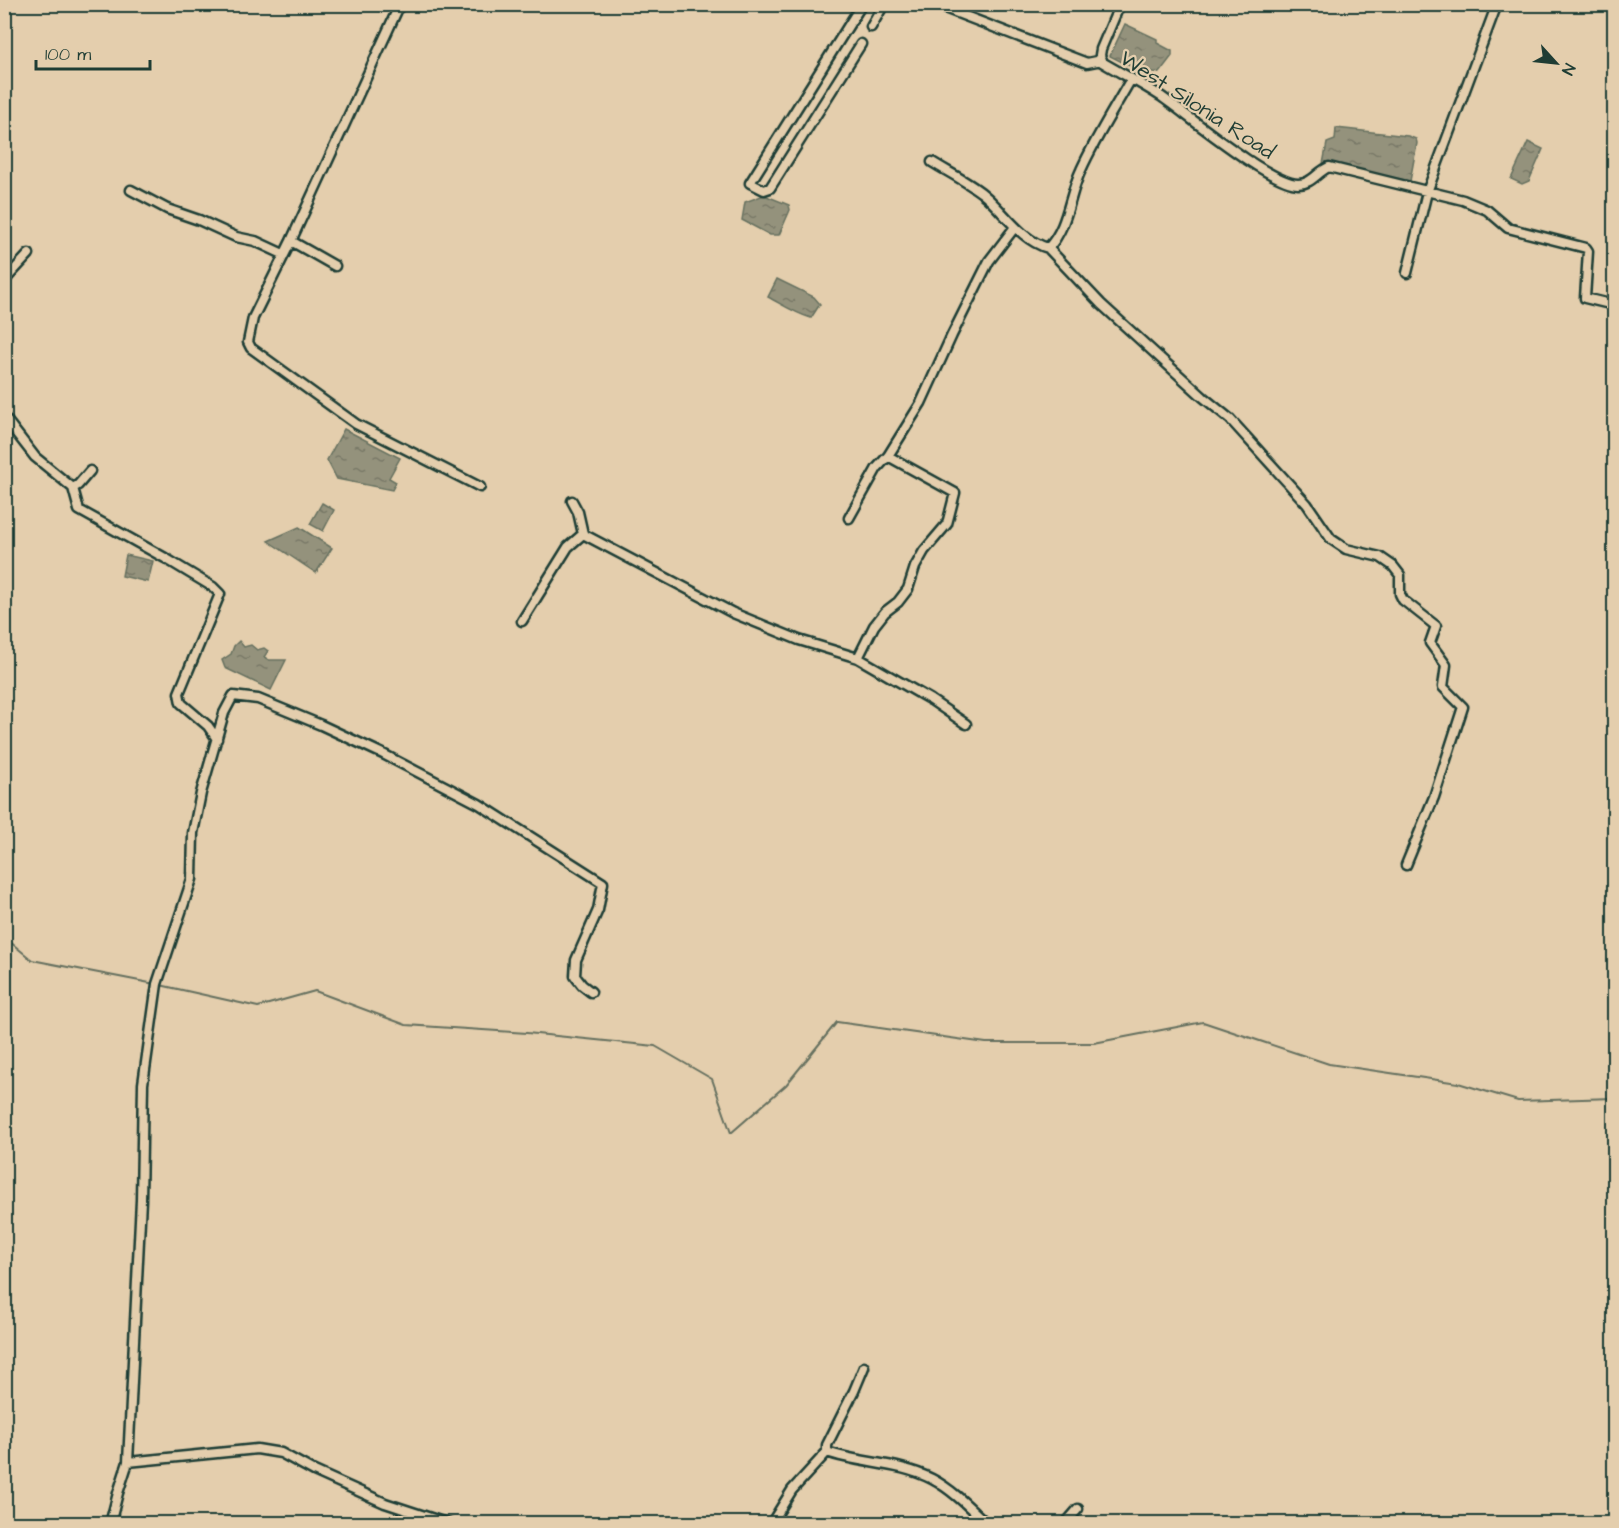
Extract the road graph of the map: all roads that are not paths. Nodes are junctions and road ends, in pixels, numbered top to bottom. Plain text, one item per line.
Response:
1 (400, 4) edge
2 (862, 4) edge
3 (884, 4) edge
4 (934, 4) edge
5 (1120, 4) edge
6 (1497, 4) edge
7 (871, 27) dead end
8 (861, 44) dead end
9 (1102, 60) junction
10 (1131, 79) junction
11 (932, 162) dead end
12 (131, 190) dead end
13 (1427, 192) junction
14 (1016, 227) junction
15 (291, 241) junction
16 (1047, 248) junction
17 (29, 254) dead end
18 (283, 254) junction
19 (335, 266) dead end
20 (1407, 273) dead end
21 (4, 281) edge
22 (1614, 305) edge
23 (4, 417) edge
24 (888, 456) junction
25 (90, 471) dead end
26 (480, 487) dead end
27 (72, 488) junction
28 (572, 501) dead end
29 (849, 518) dead end
30 (583, 534) junction
31 (522, 621) dead end
32 (858, 658) junction
33 (966, 724) dead end
34 (217, 739) junction
35 (1406, 865) dead end
36 (591, 992) dead end
37 (864, 1367) dead end
38 (827, 1452) junction
39 (128, 1462) junction
40 (1078, 1509) dead end
41 (110, 1524) edge
42 (449, 1524) edge
43 (771, 1524) edge
44 (987, 1524) edge
45 (1065, 1524) edge

1 - 15 street
2 - 8 street
3 - 7 street
4 - 9 street
5 - 9 street, West Silonia Road
6 - 13 street
9 - 10 street, West Silonia Road
10 - 13 street, West Silonia Road
10 - 16 street
11 - 14 street
12 - 18 street
13 - 20 street
13 - 22 street
14 - 16 street
14 - 24 street
15 - 18 street
15 - 19 street
16 - 35 street
17 - 21 street
18 - 26 street
23 - 27 street
24 - 29 street
24 - 32 street
25 - 27 street
27 - 34 street
28 - 30 street
30 - 31 street
30 - 32 street
32 - 33 street
34 - 36 street
34 - 39 street
37 - 38 street
38 - 43 street
38 - 44 street
39 - 41 street
39 - 42 street
40 - 45 street

